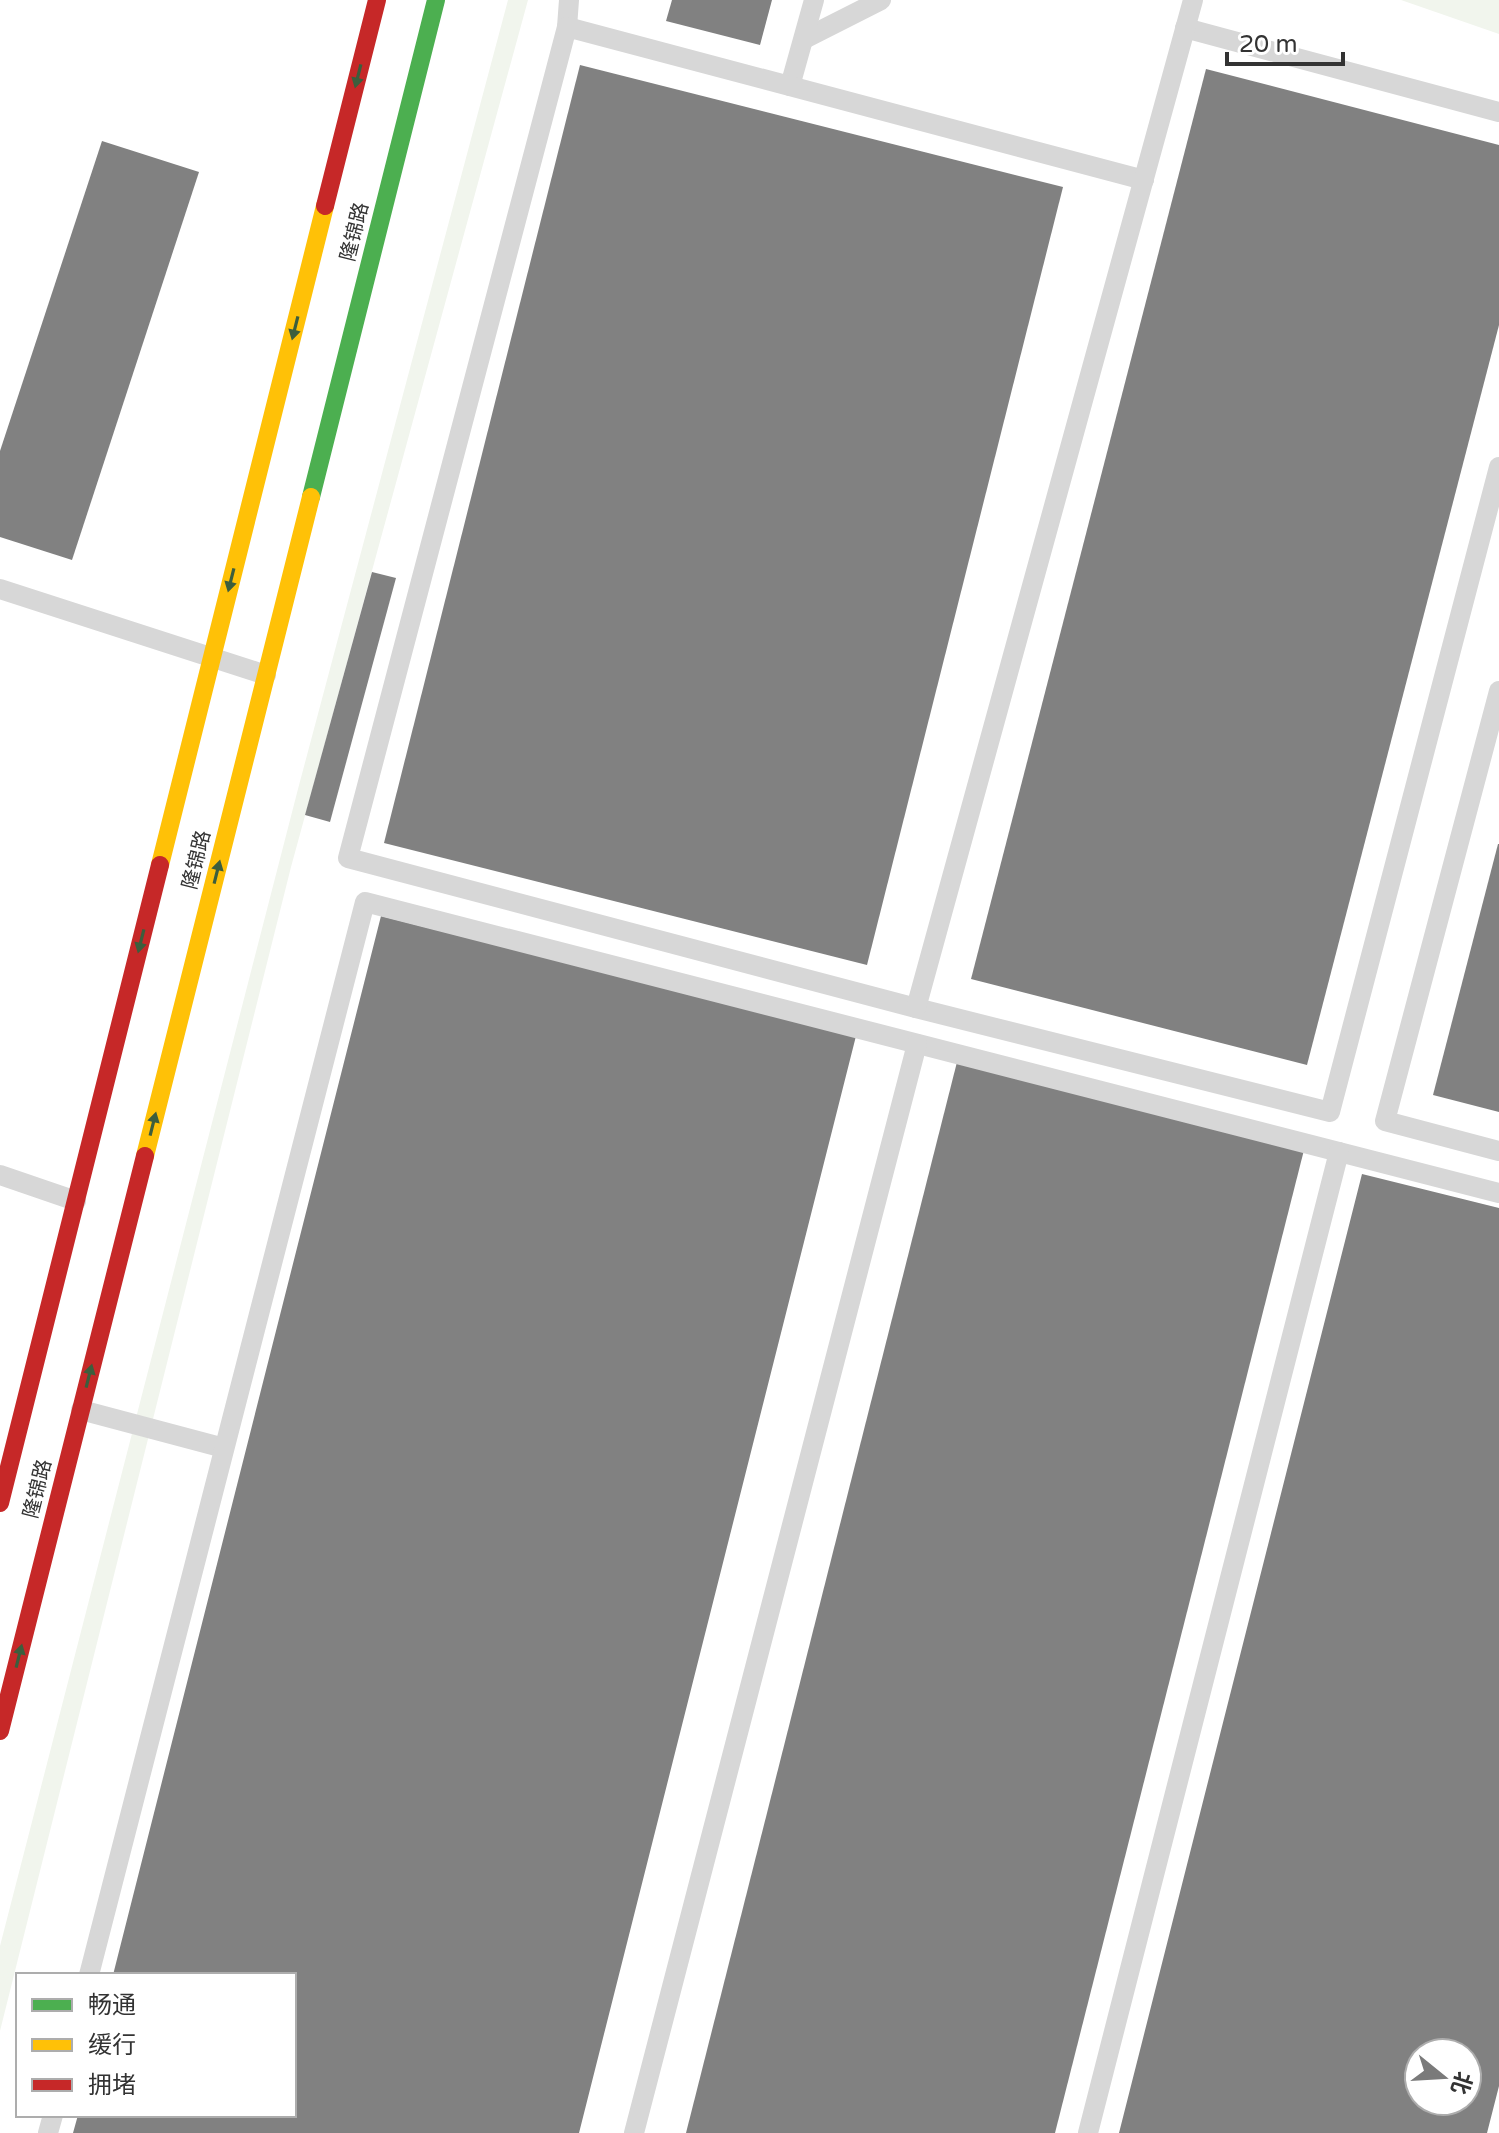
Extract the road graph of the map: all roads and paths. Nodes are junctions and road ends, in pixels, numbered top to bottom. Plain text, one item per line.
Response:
1 (377, 0) edge
2 (436, 0) edge
3 (569, 0) edge
4 (814, 0) edge
5 (881, 0) edge
6 (1193, 0) edge
7 (567, 27) junction
8 (1185, 28) junction
9 (804, 39) junction
10 (790, 86) junction
11 (1499, 112) edge
12 (1144, 180) junction
13 (1499, 467) edge
14 (0, 589) edge
15 (212, 658) junction
16 (266, 675) junction
17 (1499, 691) edge
18 (916, 1008) junction
19 (917, 1044) junction
20 (1499, 1151) edge
21 (1339, 1152) junction
22 (0, 1175) edge
23 (1499, 1193) edge
24 (76, 1201) junction
25 (81, 1410) junction
26 (224, 1448) junction
27 (0, 1503) edge
28 (0, 1731) edge
29 (90, 1973) edge
30 (634, 2133) edge
31 (1088, 2133) edge

1 -> 15 main road, 隆锦路
2 - 16 main road, 隆锦路
3 - 7 lane
4 - 9 lane
5 - 9 lane
6 - 8 lane
7 - 10 lane
7 - 18 lane
8 - 11 lane
8 - 12 lane
9 - 10 lane
10 - 12 lane
12 - 18 lane
13 - 18 lane
14 - 15 lane
15 - 16 lane
15 -> 24 main road, 隆锦路
25 -> 16 main road, 隆锦路
17 - 20 lane
19 - 21 lane
19 - 26 lane
19 - 30 lane
21 - 23 lane
21 - 31 lane
22 - 24 lane
24 - 27 main road, 隆锦路
25 - 26 lane
28 -> 25 main road, 隆锦路
26 - 29 lane

